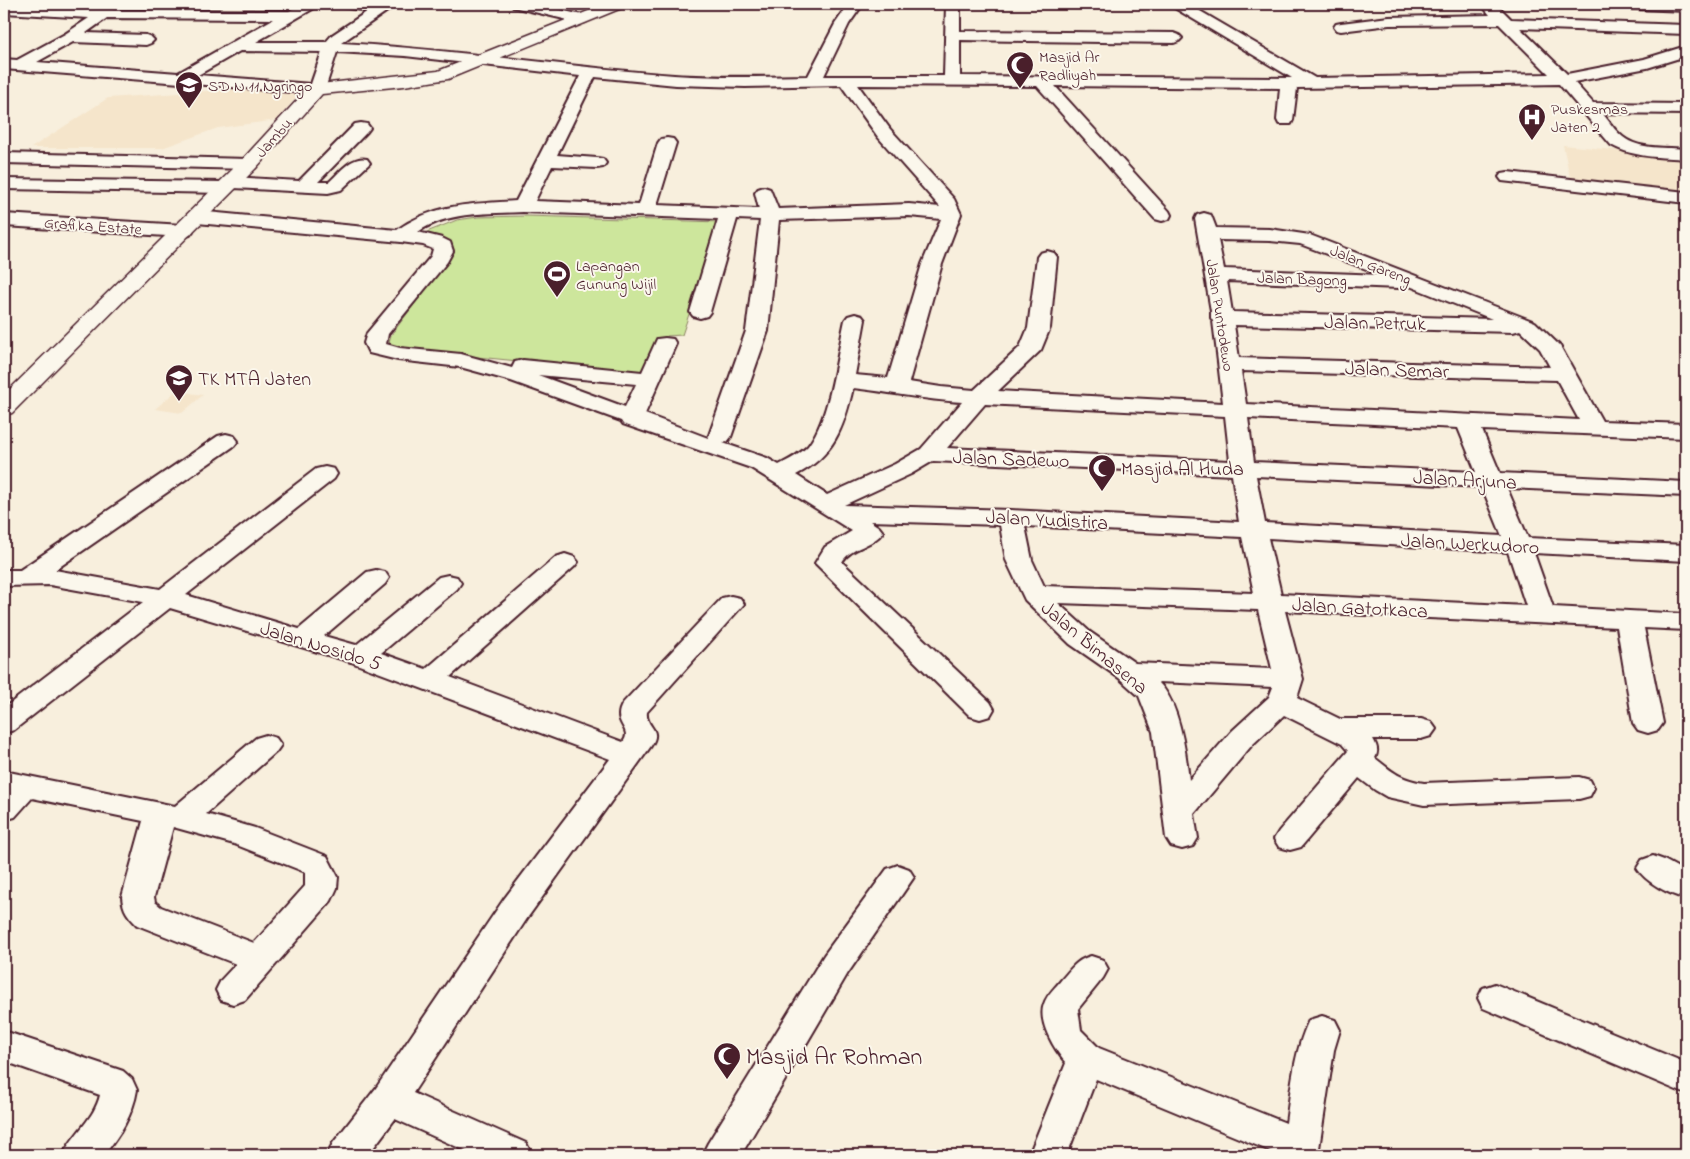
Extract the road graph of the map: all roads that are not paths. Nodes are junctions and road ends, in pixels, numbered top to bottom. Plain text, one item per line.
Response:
1 (119, 4) edge
2 (214, 4) edge
3 (311, 4) edge
4 (347, 4) edge
5 (518, 4) edge
6 (619, 4) edge
7 (856, 4) edge
8 (953, 4) edge
9 (1178, 4) edge
10 (1397, 4) edge
11 (1488, 4) edge
12 (1612, 4) edge
13 (1616, 4) edge
14 (384, 6) edge
15 (1686, 7) edge
16 (12, 8) edge
17 (105, 14) junction
18 (203, 14) junction
19 (291, 15) junction
20 (581, 19) junction
21 (1410, 20) junction
22 (1506, 21) junction
23 (1341, 27) dead end
24 (1686, 29) edge
25 (952, 35) junction
26 (70, 37) junction
27 (1174, 38) dead end
28 (146, 40) dead end
29 (238, 46) junction
30 (331, 47) junction
31 (1686, 50) edge
32 (484, 59) junction
33 (4, 64) edge
34 (20, 65) junction
35 (590, 72) junction
36 (4, 73) edge
37 (182, 78) junction
38 (1563, 79) junction
39 (846, 80) junction
40 (952, 80) junction
41 (813, 81) junction
42 (1041, 81) junction
43 (1289, 83) junction
44 (1312, 83) junction
45 (317, 89) junction
46 (1589, 108) junction
47 (1686, 109) edge
48 (1285, 120) dead end
49 (361, 128) dead end
50 (667, 144) dead end
51 (1686, 154) edge
52 (4, 158) edge
53 (547, 160) junction
54 (361, 163) dead end
55 (597, 163) dead end
56 (249, 164) junction
57 (1508, 177) dead end
58 (4, 184) edge
59 (228, 185) junction
60 (304, 186) junction
61 (764, 193) dead end
62 (1686, 198) edge
63 (523, 206) junction
64 (646, 211) junction
65 (729, 214) junction
66 (952, 214) junction
67 (770, 215) junction
68 (1162, 215) dead end
69 (4, 220) edge
70 (190, 224) junction
71 (1206, 227) joint
72 (401, 236) junction
73 (1047, 257) dead end
74 (1215, 275) junction
75 (1420, 283) junction
76 (700, 312) dead end
77 (1222, 318) junction
78 (855, 320) dead end
79 (1528, 326) junction
80 (665, 344) dead end
81 (470, 363) junction
82 (1228, 364) junction
83 (1566, 374) junction
84 (1000, 378) junction
85 (650, 379) junction
86 (842, 380) junction
87 (897, 386) junction
88 (980, 397) junction
89 (1073, 400) junction
90 (4, 408) edge
91 (1236, 410) junction
92 (631, 419) junction
93 (1467, 422) junction
94 (1595, 428) junction
95 (1686, 431) edge
96 (719, 437) dead end
97 (226, 441) dead end
98 (928, 454) junction
99 (1243, 468) junction
100 (325, 474) dead end
101 (779, 474) junction
102 (1490, 480) junction
103 (1686, 489) edge
104 (832, 509) junction
105 (910, 514) junction
106 (1011, 517) junction
107 (1254, 530) junction
108 (870, 532) junction
109 (1519, 546) junction
110 (1686, 553) edge
111 (565, 562) dead end
112 (16, 577) edge
113 (376, 578) dead end
114 (448, 583) dead end
115 (4, 593) edge
116 (1034, 594) junction
117 (166, 598) junction
118 (1268, 602) junction
119 (731, 604) dead end
120 (1543, 616) junction
121 (1629, 619) junction
122 (1686, 622) edge
123 (304, 640) junction
124 (361, 656) junction
125 (1130, 672) junction
126 (430, 680) junction
127 (1285, 690) junction
128 (980, 709) dead end
129 (1648, 723) dead end
130 (4, 724) edge
131 (1336, 729) junction
132 (1421, 729) dead end
133 (266, 745) dead end
134 (629, 755) junction
135 (1358, 761) junction
136 (14, 784) edge
137 (1579, 788) dead end
138 (4, 809) edge
139 (171, 816) junction
140 (1290, 839) dead end
141 (1653, 868) dead end
142 (898, 877) dead end
143 (1686, 887) edge
144 (259, 959) junction
145 (1091, 969) dead end
146 (233, 990) dead end
147 (1495, 998) dead end
148 (1322, 1030) dead end
149 (4, 1046) edge
150 (1086, 1059) junction
151 (1686, 1079) edge
152 (389, 1099) junction
153 (1300, 1151) edge
154 (82, 1155) edge
155 (346, 1155) edge
156 (513, 1155) edge
157 (721, 1155) edge
158 (1048, 1155) edge

1 - 17 street
2 - 18 street
3 - 19 street
4 - 14 street
5 - 20 street
6 - 20 street
7 - 41 street
8 - 25 street
9 - 44 street
10 - 21 street
11 - 22 street
12 - 13 street
13 - 15 street
14 - 30 street
16 - 17 street
17 - 18 street
17 - 26 street
18 - 19 street
19 - 29 street
20 - 32 street
21 - 22 street
21 - 23 street
22 - 24 street
22 - 38 street
25 - 27 street
25 - 40 street
26 - 28 street
26 - 34 street
29 - 30 street
29 - 37 street
30 - 32 street
30 - 45 street
31 - 38 street
32 - 35 street
32 - 45 street
33 - 34 street
34 - 36 street
34 - 37 street
35 - 41 street
35 - 53 street
37 - 45 street
38 - 44 street
38 - 46 street
39 - 40 street
39 - 41 street
39 - 66 street
40 - 42 street
42 - 43 street
42 - 68 street
43 - 44 street
43 - 48 street
45 - 56 street, Jambu
46 - 47 street
46 - 51 street
49 - 60 street
50 - 64 street
52 - 56 street
53 - 55 street
53 - 63 street
54 - 60 street
56 - 59 street, Jambu
57 - 62 street
58 - 59 street
59 - 60 street
59 - 70 street, Jambu
61 - 67 street
63 - 64 street
63 - 72 street
64 - 65 street
65 - 67 street
65 - 76 street
66 - 67 street
66 - 87 street
67 - 96 street
69 - 70 street, Grafika Estate
70 - 72 street, Grafika Estate
70 - 90 street, Jambu
71 - 74 street, Jalan Puntodewo
71 - 75 street, Jalan Gareng
72 - 81 street, Grafika Estate
73 - 84 street
74 - 75 street, Jalan Bagong
74 - 77 street, Jalan Puntodewo
75 - 79 street, Jalan Gareng
77 - 79 street, Jalan Petruk
77 - 82 street, Jalan Puntodewo
78 - 86 street
79 - 83 street
80 - 85 street
81 - 85 street
81 - 92 street
82 - 83 street, Jalan Semar
82 - 91 street, Jalan Puntodewo
83 - 94 street
84 - 88 street
84 - 89 street
85 - 92 street
86 - 87 street
86 - 101 street
87 - 88 street
88 - 89 street
88 - 98 street
89 - 91 street
91 - 93 street
91 - 99 street, Jalan Puntodewo
92 - 101 street
93 - 94 street
93 - 102 street
94 - 95 street
97 - 112 street
98 - 99 street, Jalan Sadewo
98 - 104 street
99 - 102 street, Jalan Arjuna
99 - 107 street, Jalan Puntodewo
100 - 117 street
101 - 104 street
102 - 103 street, Jalan Arjuna
102 - 109 street
104 - 105 street, Jalan Yudistira
104 - 108 street
105 - 106 street, Jalan Yudistira
105 - 108 street
106 - 107 street, Jalan Yudistira
106 - 116 street, Jalan Bimasena
107 - 109 street, Jalan Werkudoro
107 - 118 street, Jalan Puntodewo
108 - 128 street
109 - 110 street, Jalan Werkudoro
109 - 120 street
111 - 126 street
112 - 115 street
112 - 117 street, Jalan Nosido 5
113 - 123 street
114 - 124 street
116 - 118 street, Jalan Gatotkaca
116 - 125 street, Jalan Bimasena
117 - 123 street, Jalan Nosido 5
117 - 130 street
118 - 120 street, Jalan Gatotkaca
118 - 127 street, Jalan Puntodewo
119 - 134 street
120 - 121 street, Jalan Gatotkaca
121 - 122 street, Jalan Gatotkaca
121 - 129 street
123 - 124 street, Jalan Nosido 5
124 - 126 street, Jalan Nosido 5
125 - 127 street
125 - 127 street, Jalan Bimasena
126 - 134 street, Jalan Nosido 5
127 - 131 street
131 - 132 street
131 - 135 street
133 - 139 street
134 - 152 street
135 - 137 street
135 - 140 street
136 - 138 street
136 - 139 street
139 - 144 street
139 - 144 street
141 - 143 street
142 - 157 street
144 - 146 street
145 - 150 street
147 - 151 street
148 - 153 street
149 - 154 street
150 - 153 street
150 - 158 street
152 - 155 street
152 - 156 street

